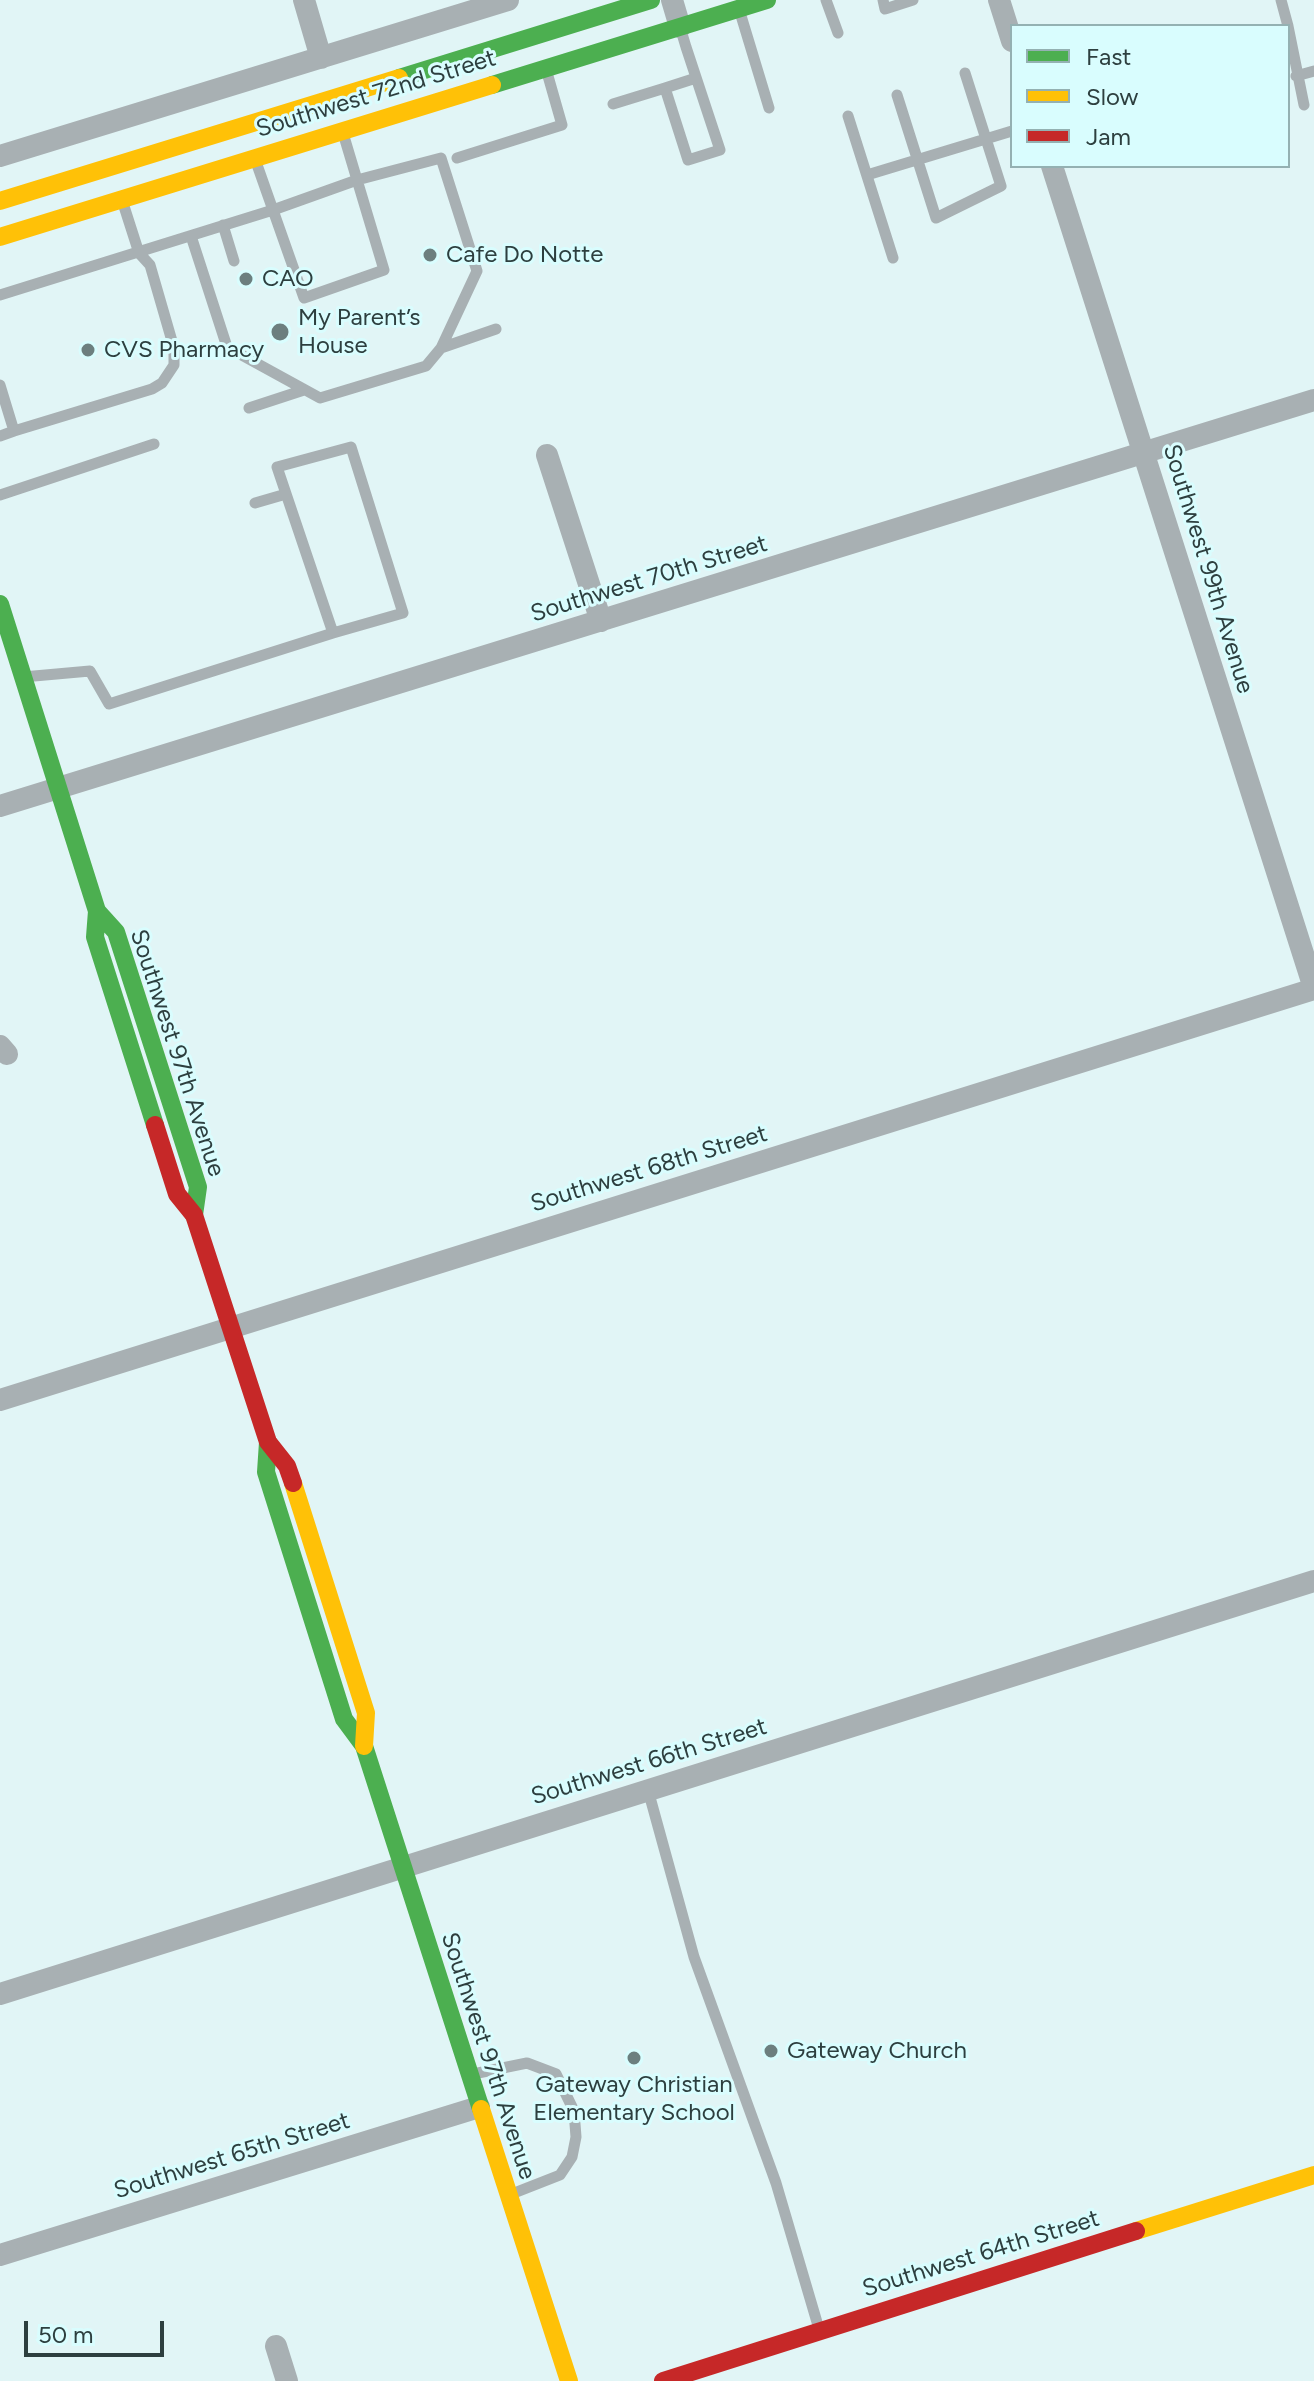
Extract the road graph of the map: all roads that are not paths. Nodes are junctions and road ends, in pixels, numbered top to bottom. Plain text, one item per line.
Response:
1 (304, 0) edge
2 (508, 0) edge
3 (651, 0) edge
4 (672, 0) edge
5 (767, 0) edge
6 (826, 0) edge
7 (883, 0) edge
8 (913, 0) edge
9 (999, 0) edge
10 (1281, 0) edge
11 (739, 9) junction
12 (1287, 24) edge
13 (680, 27) junction
14 (838, 33) dead end
15 (1010, 35) edge
16 (1290, 38) edge
17 (321, 58) junction
18 (546, 68) junction
19 (1314, 71) edge
20 (965, 73) dead end
21 (1296, 76) junction
22 (696, 78) junction
23 (665, 88) junction
24 (897, 95) dead end
25 (334, 100) junction
26 (613, 104) dead end
27 (1304, 105) dead end
28 (769, 108) dead end
29 (848, 116) dead end
30 (342, 131) junction
31 (1010, 132) edge
32 (985, 139) junction
33 (0, 156) edge
34 (254, 158) junction
35 (457, 158) dead end
36 (917, 160) junction
37 (1053, 168) edge
38 (867, 175) junction
39 (357, 180) junction
40 (122, 199) junction
41 (0, 201) edge
42 (273, 210) junction
43 (223, 225) junction
44 (191, 236) junction
45 (0, 237) edge
46 (139, 253) junction
47 (893, 258) dead end
48 (234, 261) dead end
49 (0, 295) edge
50 (496, 329) dead end
51 (441, 348) junction
52 (0, 385) edge
53 (304, 390) junction
54 (1314, 400) edge
55 (249, 408) dead end
56 (14, 431) junction
57 (0, 436) edge
58 (154, 444) dead end
59 (1145, 452) junction
60 (547, 455) dead end
61 (286, 494) junction
62 (0, 495) edge
63 (255, 503) dead end
64 (0, 604) edge
65 (601, 621) junction
66 (333, 633) junction
67 (23, 677) junction
68 (58, 789) junction
69 (0, 806) edge
70 (1314, 988) edge
71 (231, 1328) junction
72 (0, 1400) edge
73 (1314, 1581) edge
74 (648, 1790) junction
75 (403, 1867) junction
76 (0, 1994) edge
77 (469, 2075) junction
78 (479, 2107) junction
79 (1314, 2175) edge
80 (507, 2196) junction
81 (0, 2255) edge
82 (819, 2330) junction
83 (276, 2346) dead end
84 (287, 2381) edge
85 (569, 2381) edge
86 (663, 2381) edge

1 - 17 street
2 - 17 street, Southwest 72nd Street
3 - 25 street, Southwest 72nd Street
4 - 13 street
5 - 11 street, Southwest 72nd Street
6 - 14 lane
7 - 8 lane
9 - 15 street
10 - 12 lane
11 - 13 street, Southwest 72nd Street
11 - 28 lane
13 - 18 street, Southwest 72nd Street
13 - 22 lane
16 - 21 lane
17 - 33 street, Southwest 72nd Street
18 - 30 street, Southwest 72nd Street
18 - 35 lane
19 - 21 lane
20 - 32 lane
21 - 27 lane
22 - 23 lane
22 - 23 lane
23 - 26 lane
24 - 36 lane
25 - 30 street
25 - 41 street, Southwest 72nd Street
29 - 38 lane
30 - 34 street, Southwest 72nd Street
30 - 39 lane
31 - 32 lane
32 - 36 lane
32 - 36 lane
34 - 40 street, Southwest 72nd Street
34 - 42 lane
36 - 38 lane
37 - 59 street, Southwest 99th Avenue
38 - 47 lane
39 - 42 lane
39 - 42 lane
39 - 51 lane
40 - 45 street, Southwest 72nd Street
40 - 46 lane
42 - 43 lane
43 - 44 lane
43 - 48 lane
44 - 46 lane
44 - 53 lane
46 - 49 lane
46 - 56 lane
50 - 51 lane
51 - 53 lane
52 - 56 lane
53 - 55 lane
54 - 59 street, Southwest 70th Street
56 - 57 lane
58 - 62 lane
59 - 65 street, Southwest 70th Street
59 - 70 street, Southwest 99th Avenue
60 - 65 street
61 - 63 lane
61 - 66 lane
61 - 66 lane
64 - 67 street, Southwest 97th Avenue
65 - 68 street, Southwest 70th Street
66 - 67 lane
67 - 68 street, Southwest 97th Avenue
68 - 69 street, Southwest 70th Street
68 - 71 street, Southwest 97th Avenue
70 - 71 street, Southwest 68th Street
71 - 72 street, Southwest 68th Street
71 - 75 street, Southwest 97th Avenue
73 - 74 street, Southwest 66th Street
74 - 75 street, Southwest 66th Street
74 - 82 lane
75 - 76 street, Southwest 66th Street
75 - 77 street, Southwest 97th Avenue
77 - 78 street, Southwest 97th Avenue
77 - 80 lane
78 - 80 street, Southwest 97th Avenue
78 - 81 street, Southwest 65th Street
79 - 82 street, Southwest 64th Street
80 - 85 street, Southwest 97th Avenue
82 - 86 street, Southwest 64th Street
83 - 84 street

